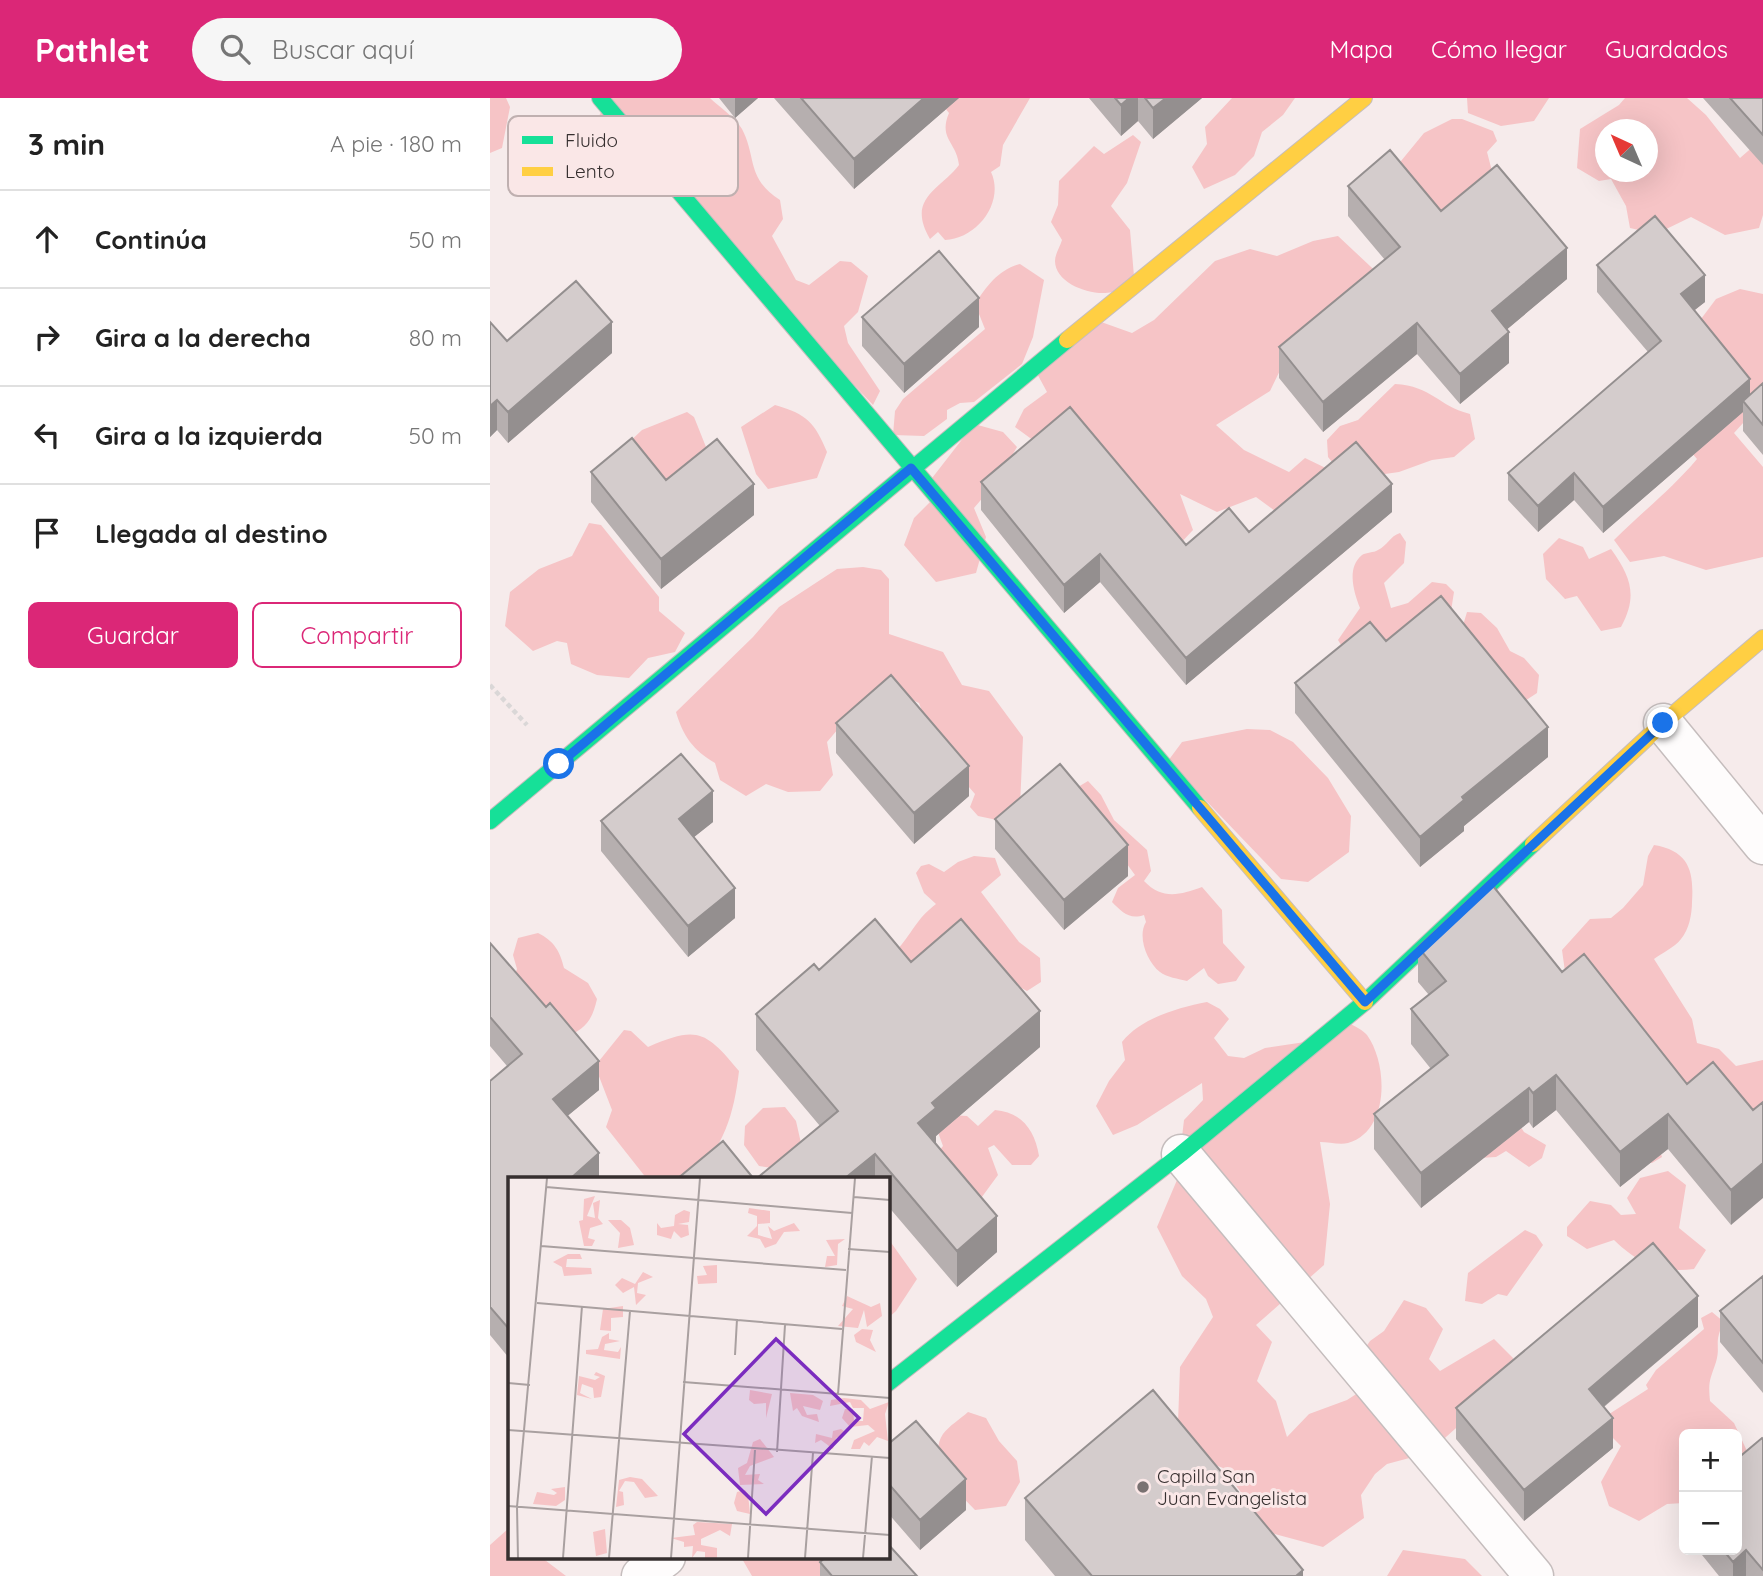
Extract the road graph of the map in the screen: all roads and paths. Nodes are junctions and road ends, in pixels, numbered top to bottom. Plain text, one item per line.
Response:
1 (600, 98) edge
2 (1364, 98) edge
3 (615, 116) edge
4 (682, 196) edge
5 (911, 468) junction
6 (1763, 638) edge
7 (1663, 723) junction
8 (490, 821) edge
9 (1763, 845) edge
10 (1365, 1002) junction
11 (1181, 1154) junction
12 (889, 1382) edge
13 (665, 1558) edge
14 (641, 1576) edge
15 (1534, 1576) edge

1 - 3 street
2 - 5 street
4 - 5 street
5 - 8 street
5 - 10 street
6 - 7 street
7 - 9 street
7 - 10 street
10 - 11 street
11 - 12 street
11 - 15 street
13 - 14 street

